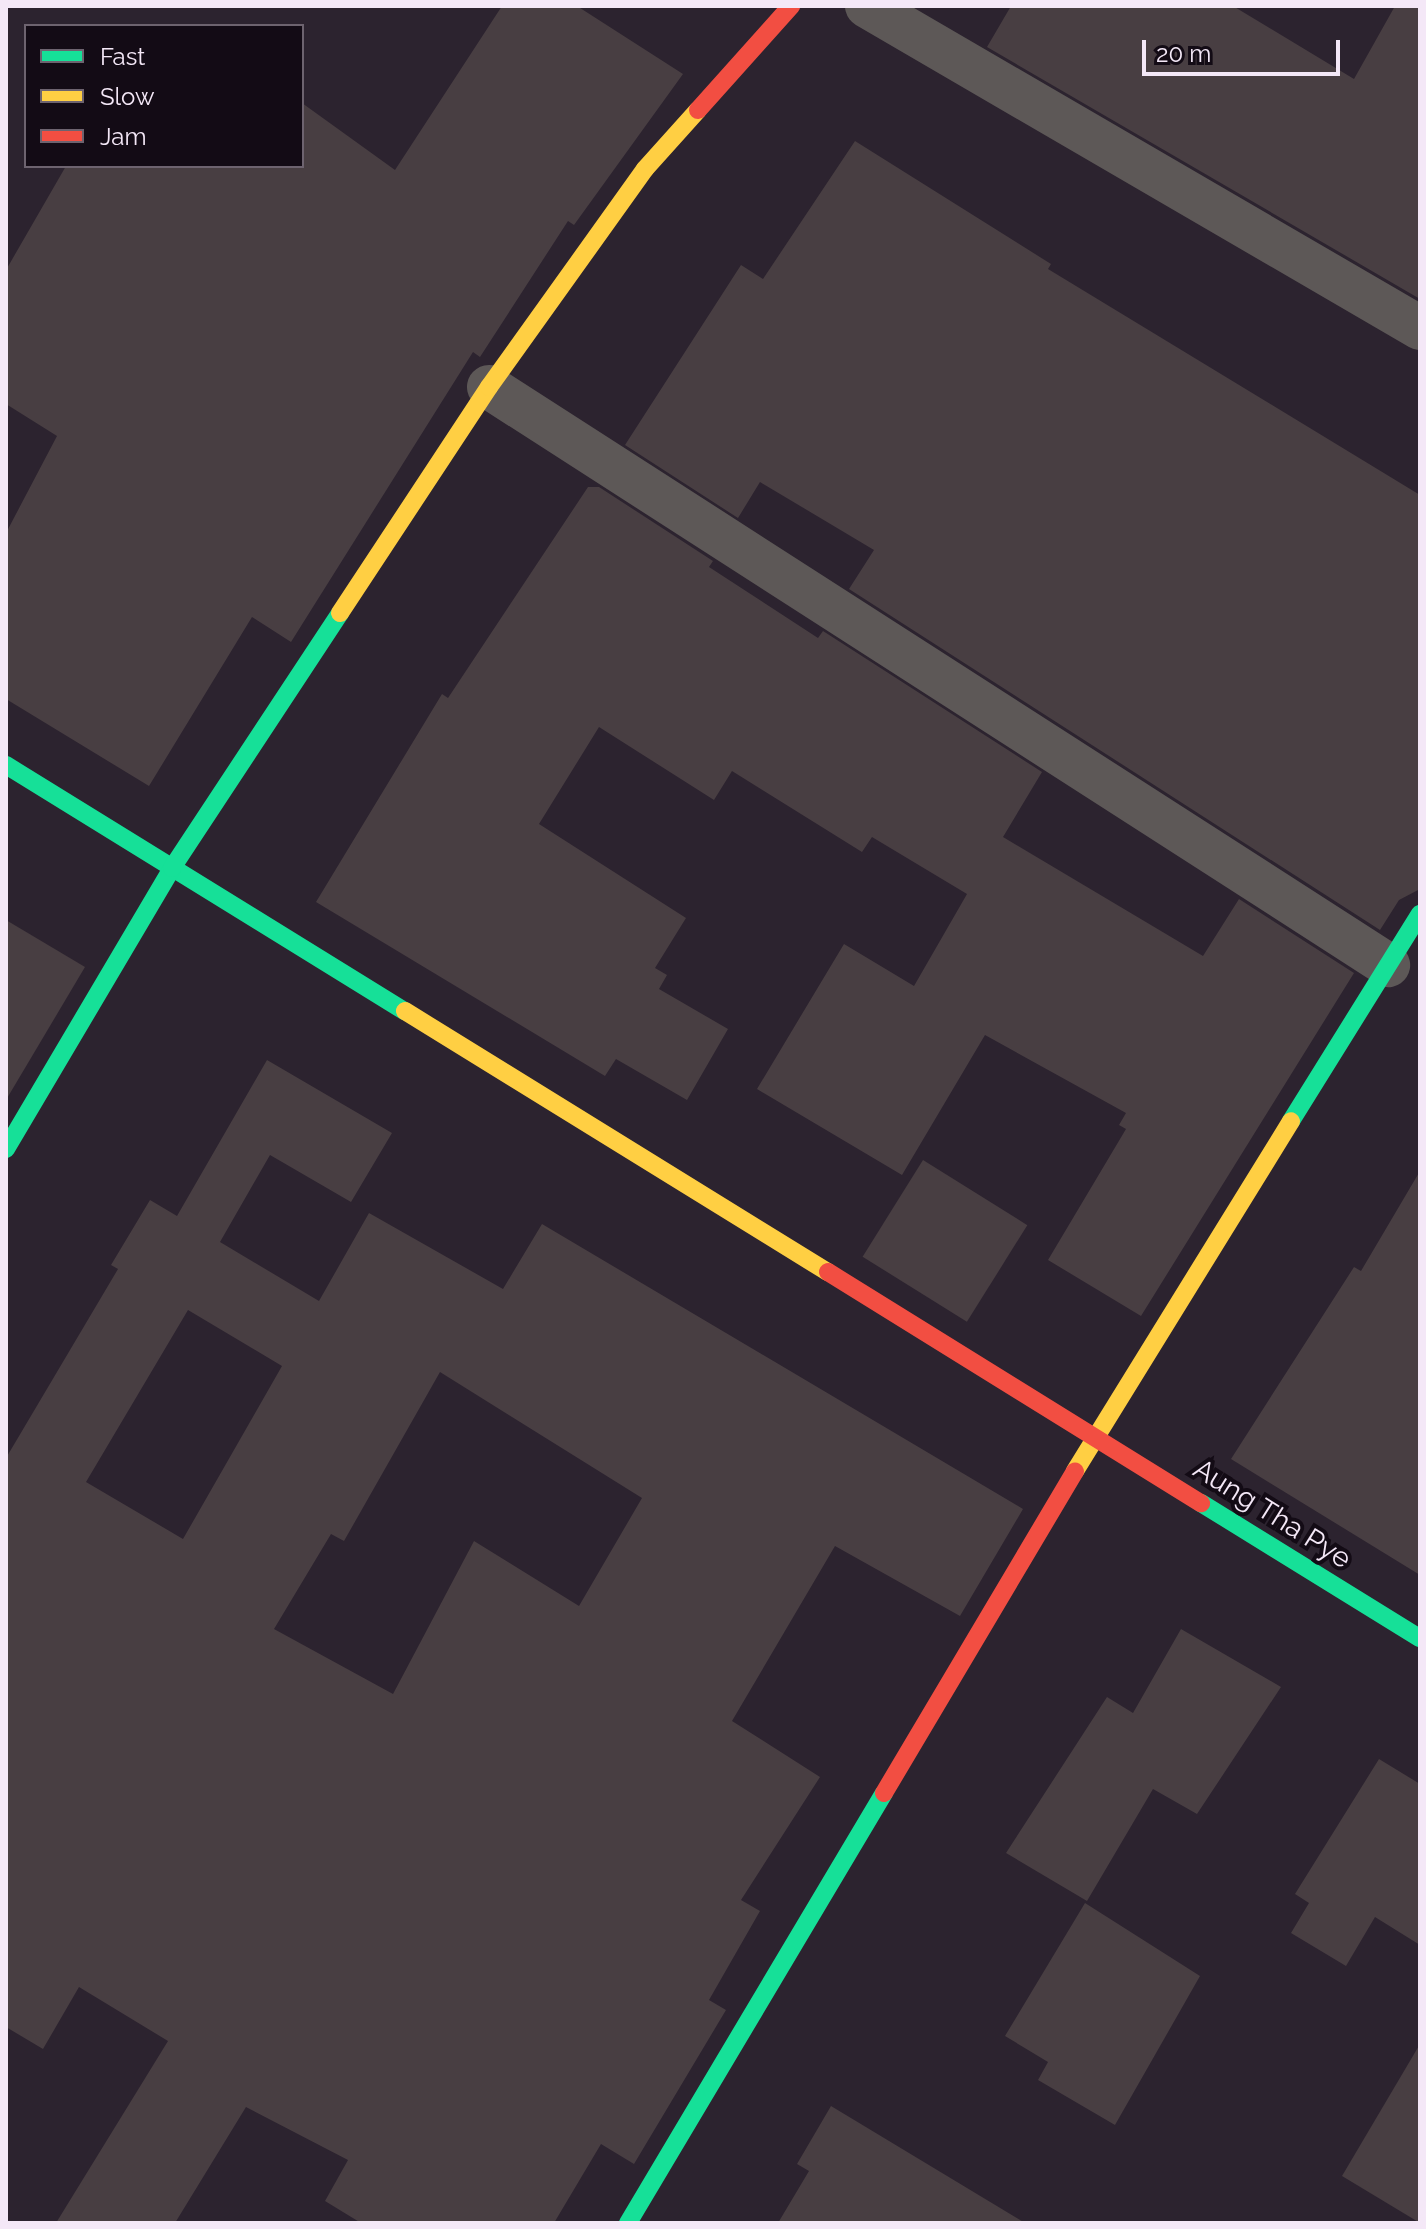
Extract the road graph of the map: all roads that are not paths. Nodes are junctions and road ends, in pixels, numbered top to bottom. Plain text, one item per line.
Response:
1 (791, 6) edge
2 (867, 6) edge
3 (1420, 328) edge
4 (489, 387) junction
5 (6, 765) edge
6 (172, 868) junction
7 (1420, 914) edge
8 (1388, 965) junction
9 (6, 1149) edge
10 (1095, 1437) junction
11 (1420, 1638) edge
12 (628, 2223) edge

1 - 4 street
2 - 3 street
4 - 6 street
4 - 8 street
5 - 6 street, Aung Tha Pye
6 - 9 street
6 - 10 street, Aung Tha Pye
7 - 8 street
8 - 10 street
10 - 11 street, Aung Tha Pye
10 - 12 street

